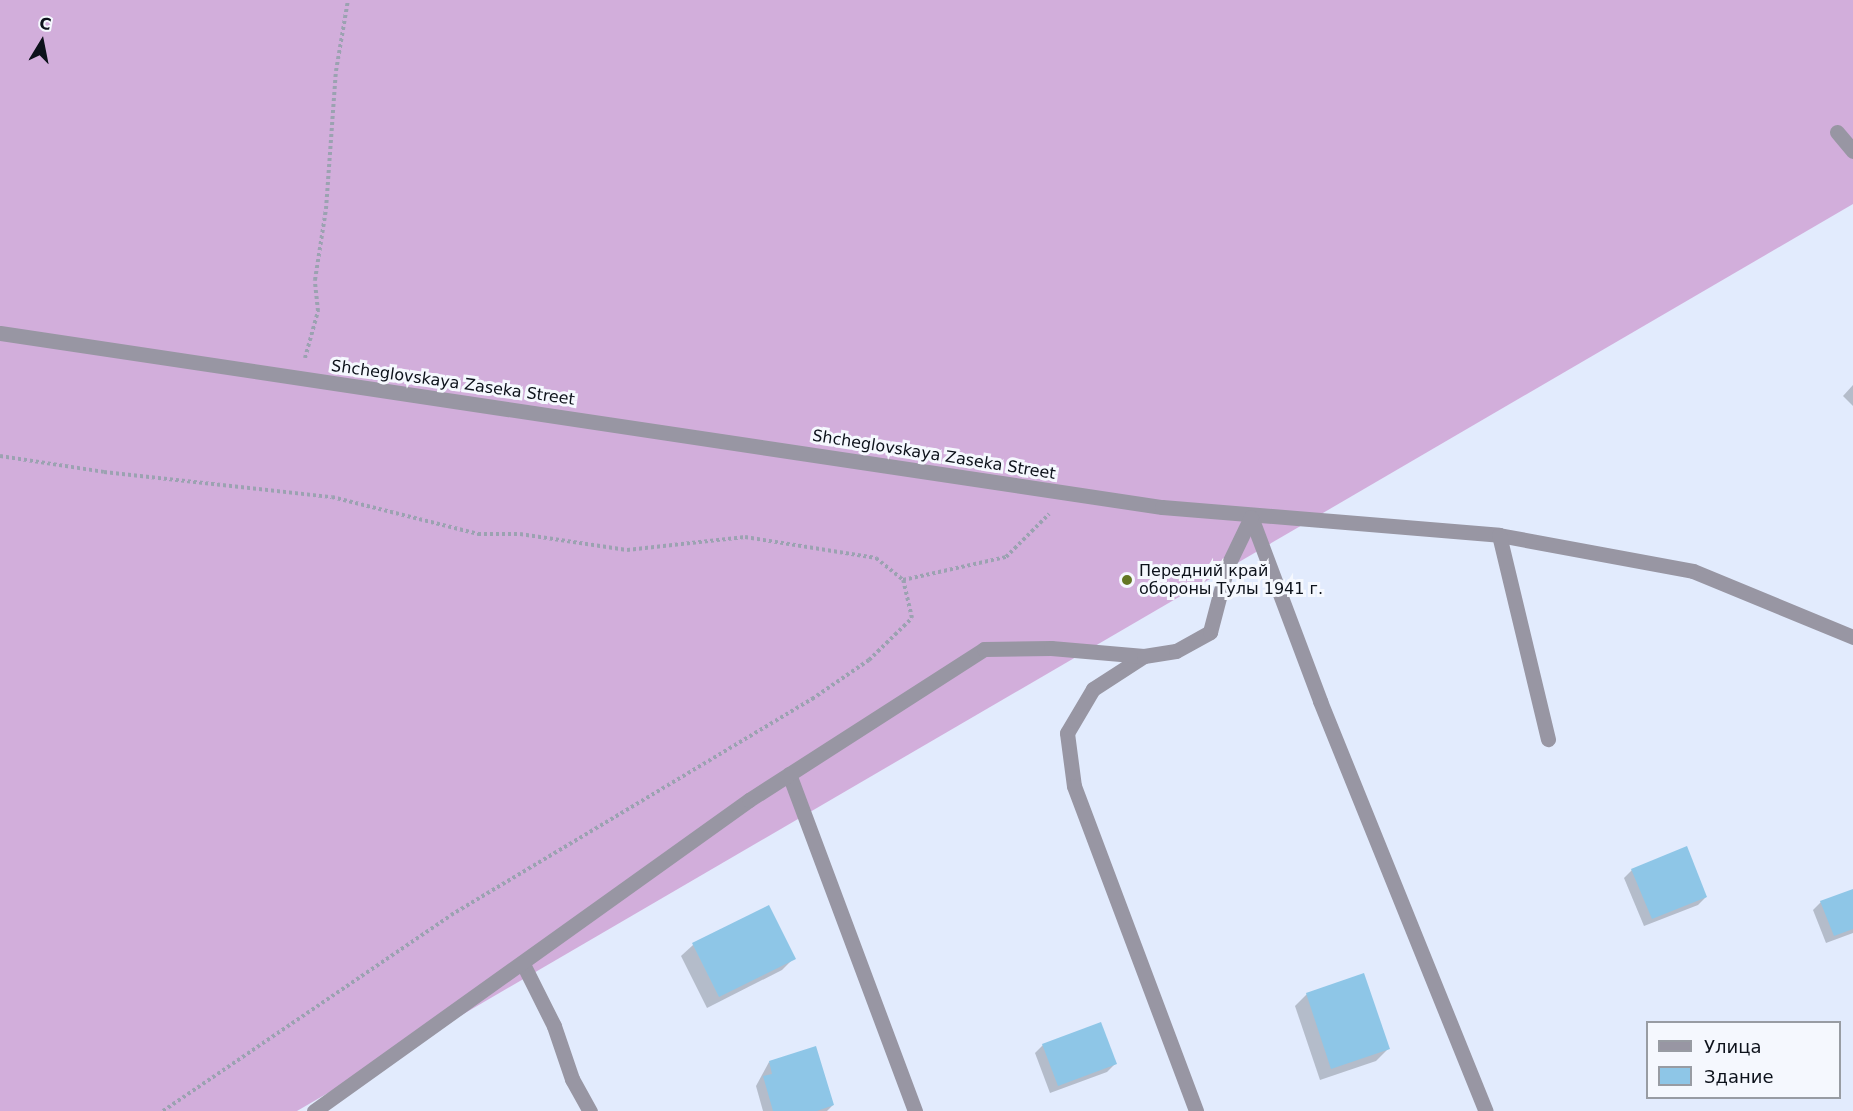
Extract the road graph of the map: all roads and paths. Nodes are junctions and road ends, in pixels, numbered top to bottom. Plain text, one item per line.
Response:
1 (348, 0) edge
2 (1837, 132) dead end
3 (1853, 152) edge
4 (0, 333) edge
5 (302, 378) junction
6 (0, 456) edge
7 (1069, 493) junction
8 (1251, 517) junction
9 (1499, 535) junction
10 (903, 580) junction
11 (1853, 637) edge
12 (1144, 656) junction
13 (1548, 739) dead end
14 (789, 774) junction
15 (523, 964) junction
16 (318, 1110) edge
17 (163, 1111) edge
18 (590, 1111) edge
19 (915, 1111) edge
20 (1196, 1111) edge
21 (1486, 1111) edge

1 - 5 path
2 - 3 street
4 - 5 street, Shcheglovskaya Zaseka Street
5 - 7 street, Shcheglovskaya Zaseka Street
6 - 10 path
7 - 8 street, Shcheglovskaya Zaseka Street
7 - 10 path
8 - 9 street, Shcheglovskaya Zaseka Street
8 - 12 street
8 - 21 street
9 - 11 street, Shcheglovskaya Zaseka Street
9 - 13 street
10 - 17 path
12 - 14 street
12 - 20 street
14 - 15 street
14 - 19 street
15 - 16 street
15 - 18 street

